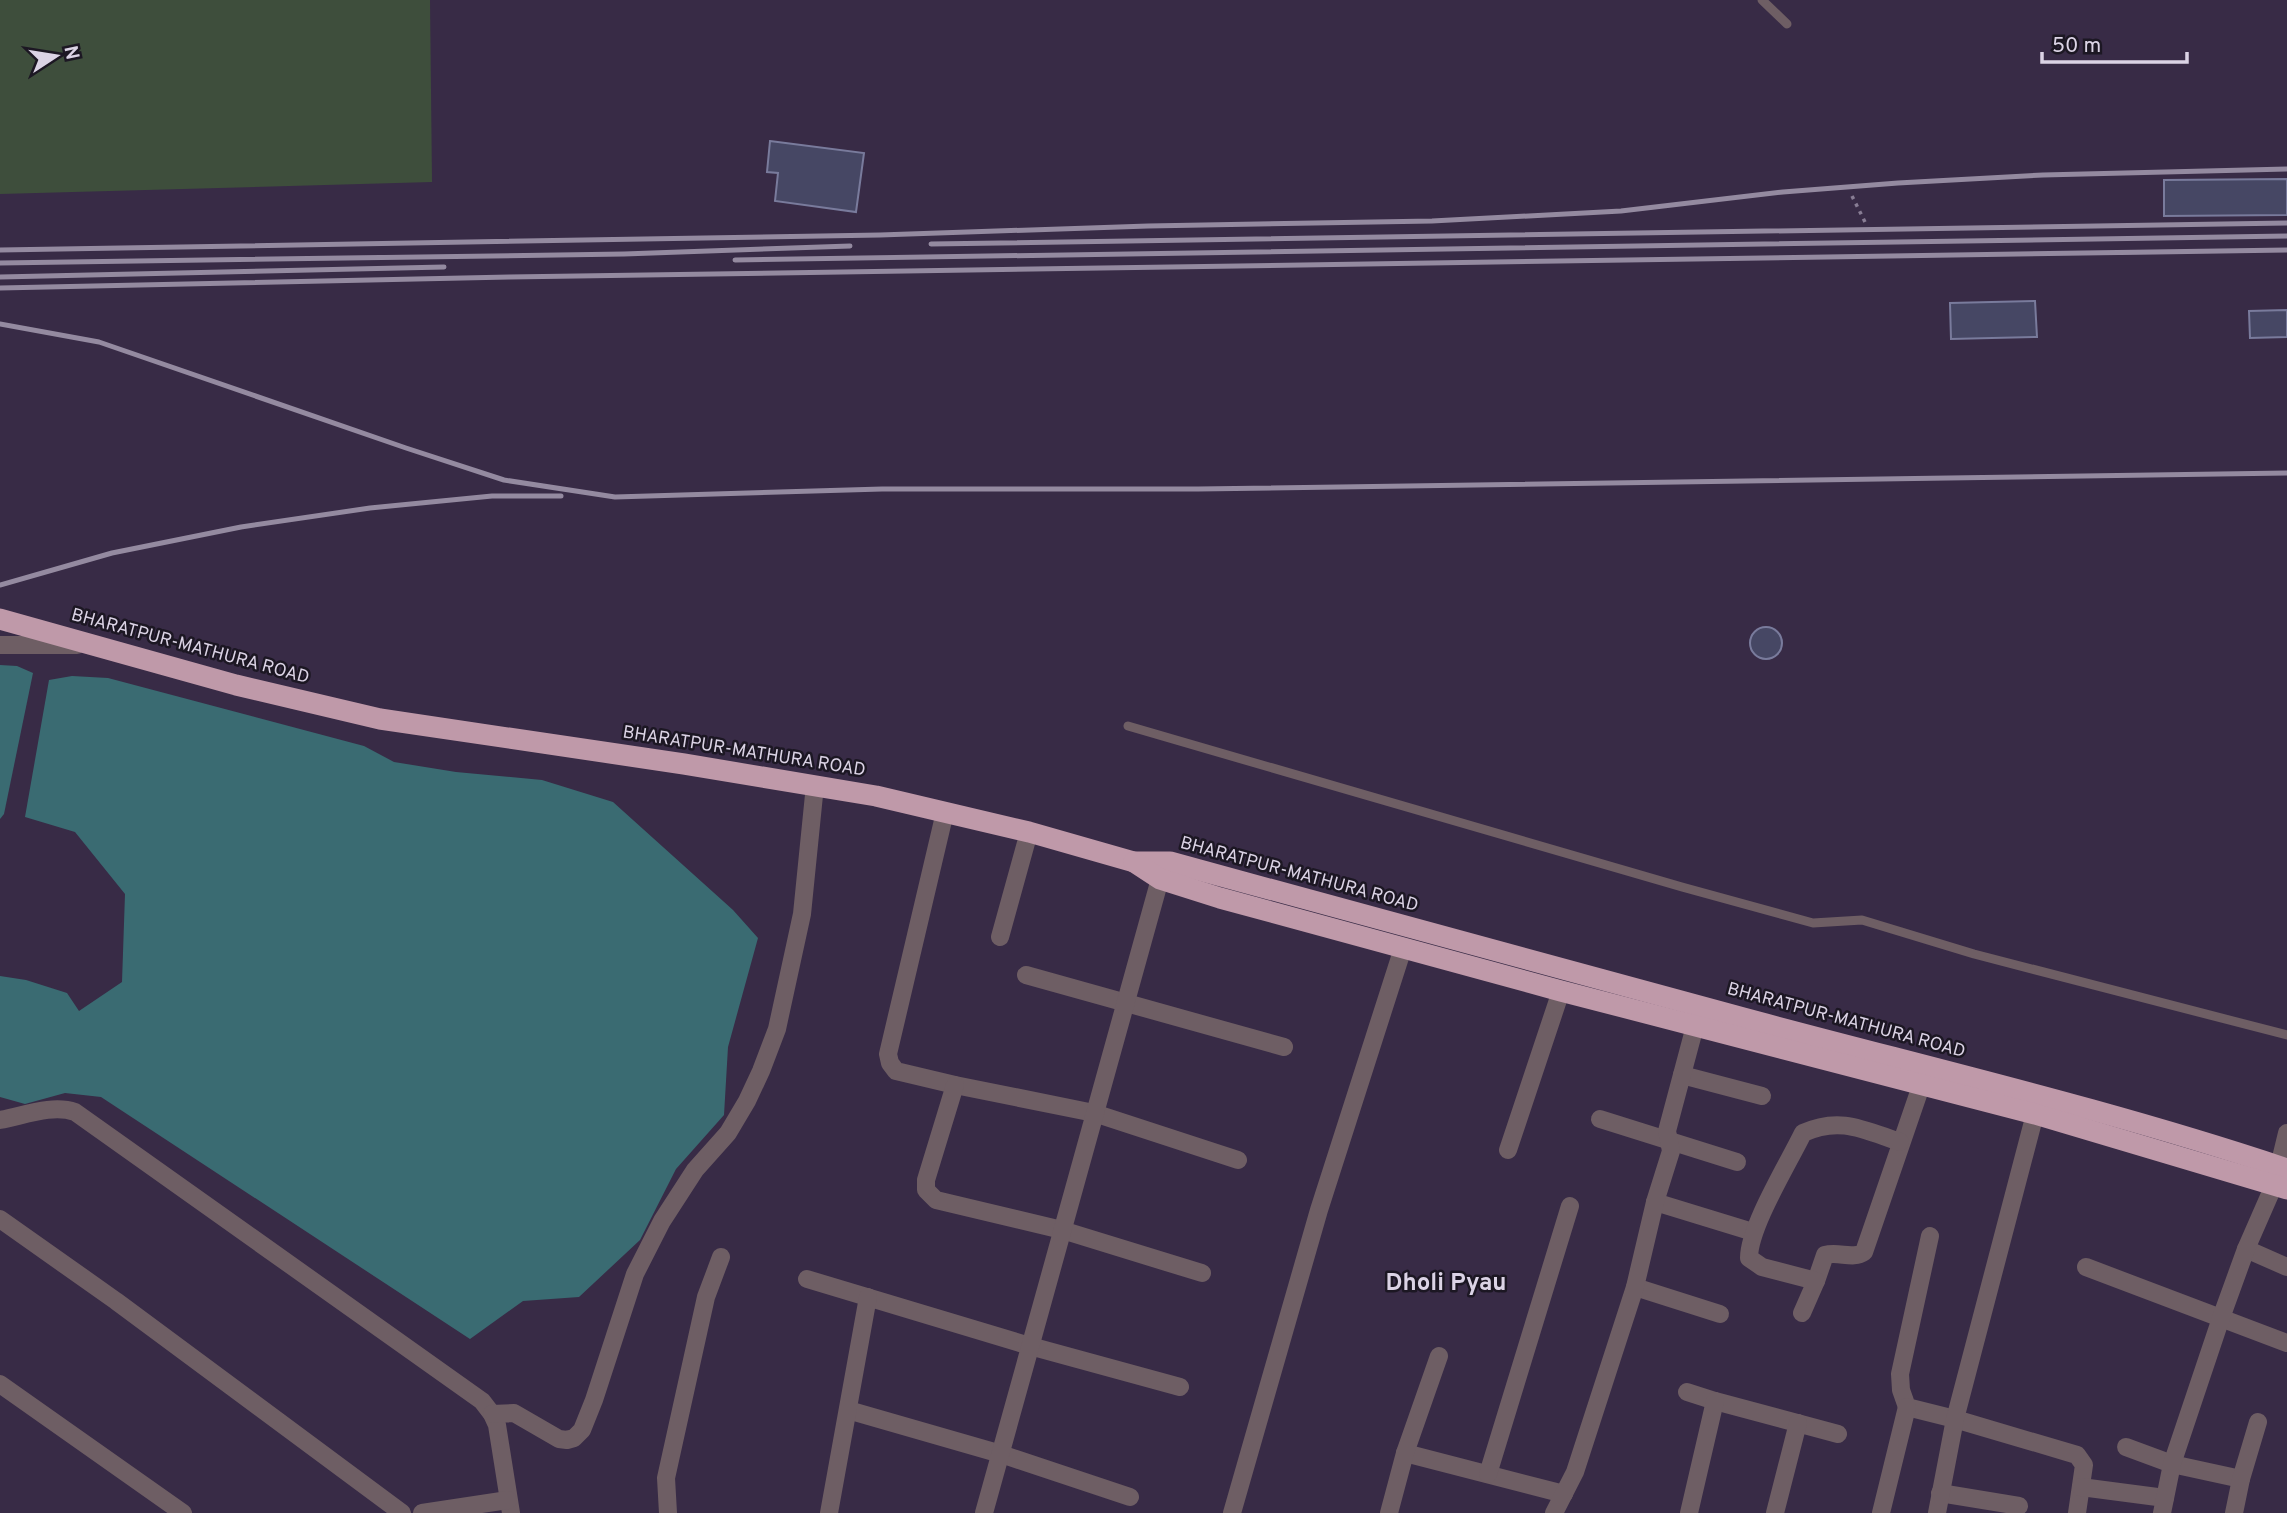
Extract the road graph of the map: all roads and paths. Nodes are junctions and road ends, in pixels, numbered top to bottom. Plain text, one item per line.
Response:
1 (1762, 0) edge
2 (1787, 24) dead end
3 (1853, 196) dead end
4 (1866, 224) dead end
5 (0, 619) edge
6 (0, 645) edge
7 (94, 645) junction
8 (1128, 726) dead end
9 (816, 785) junction
10 (945, 811) junction
11 (1028, 832) junction
12 (1134, 862) junction
13 (1160, 879) junction
14 (1000, 937) dead end
15 (1403, 948) junction
16 (1026, 975) dead end
17 (1562, 991) junction
18 (1124, 1003) junction
19 (1695, 1026) junction
20 (2287, 1035) edge
21 (1284, 1047) dead end
22 (1873, 1062) junction
23 (1682, 1075) junction
24 (955, 1085) junction
25 (1921, 1086) junction
26 (1762, 1096) dead end
27 (1094, 1113) junction
28 (2035, 1114) junction
29 (1600, 1119) dead end
30 (0, 1120) edge
31 (2287, 1133) edge
32 (2200, 1140) junction
33 (1670, 1142) junction
34 (1900, 1142) junction
35 (1508, 1150) dead end
36 (1238, 1160) dead end
37 (2192, 1160) junction
38 (1737, 1162) dead end
39 (2282, 1177) edge
40 (1655, 1202) junction
41 (1570, 1206) dead end
42 (0, 1219) edge
43 (1062, 1230) junction
44 (1753, 1232) junction
45 (1930, 1236) dead end
46 (2246, 1249) junction
47 (721, 1257) dead end
48 (2287, 1266) edge
49 (2086, 1267) dead end
50 (1202, 1273) dead end
51 (807, 1279) dead end
52 (1816, 1280) junction
53 (1635, 1287) junction
54 (868, 1297) junction
55 (1802, 1313) dead end
56 (1720, 1314) dead end
57 (2221, 1318) junction
58 (2287, 1343) edge
59 (1030, 1346) junction
60 (1439, 1356) dead end
61 (0, 1384) edge
62 (1180, 1387) dead end
63 (1687, 1392) dead end
64 (1715, 1401) junction
65 (1908, 1407) junction
66 (848, 1410) junction
67 (492, 1414) junction
68 (1955, 1419) junction
69 (2258, 1422) dead end
70 (1798, 1423) junction
71 (1838, 1434) dead end
72 (2126, 1447) dead end
73 (1405, 1452) junction
74 (1001, 1454) junction
75 (2172, 1464) junction
76 (1488, 1474) junction
77 (2241, 1479) junction
78 (2081, 1488) junction
79 (1940, 1493) junction
80 (1564, 1494) junction
81 (1130, 1497) dead end
82 (2163, 1505) edge
83 (2019, 1506) dead end
84 (509, 1507) edge
85 (183, 1513) edge
86 (402, 1513) edge
87 (422, 1513) edge
88 (668, 1513) edge
89 (829, 1513) edge
90 (984, 1513) edge
91 (1232, 1513) edge
92 (1389, 1513) edge
93 (1554, 1513) edge
94 (1689, 1513) edge
95 (1775, 1513) edge
96 (1881, 1513) edge
97 (1937, 1513) edge
98 (2077, 1513) edge
99 (2234, 1513) edge

1 - 2 lane
3 - 4 path
5 - 7 highway, BHARATPUR-MATHURA ROAD
6 - 7 street
7 - 9 highway, BHARATPUR-MATHURA ROAD
8 - 20 lane
9 - 10 highway, BHARATPUR-MATHURA ROAD
9 - 67 street
10 - 11 highway, BHARATPUR-MATHURA ROAD
10 - 24 street
11 - 12 highway, BHARATPUR-MATHURA ROAD
11 - 14 street
12 - 13 highway, BHARATPUR-MATHURA ROAD
12 - 22 highway, BHARATPUR-MATHURA ROAD
13 - 15 highway, BHARATPUR-MATHURA ROAD
13 - 18 street
15 - 17 highway, BHARATPUR-MATHURA ROAD
15 - 91 street
16 - 18 street
17 - 19 highway, BHARATPUR-MATHURA ROAD
17 - 35 street
18 - 21 street
18 - 27 street
19 - 22 highway, BHARATPUR-MATHURA ROAD
19 - 23 street
22 - 25 highway, BHARATPUR-MATHURA ROAD
22 - 32 highway, BHARATPUR-MATHURA ROAD
23 - 26 street
23 - 33 street
24 - 27 street
24 - 43 street
25 - 28 highway, BHARATPUR-MATHURA ROAD
25 - 34 street
27 - 36 street
27 - 43 street
28 - 37 highway, BHARATPUR-MATHURA ROAD
28 - 68 street
29 - 33 street
30 - 67 street
31 - 39 street
32 - 37 highway
32 - 39 highway, BHARATPUR-MATHURA ROAD
33 - 38 street
33 - 40 street
34 - 44 street
34 - 52 street
37 - 39 highway, BHARATPUR-MATHURA ROAD
39 - 46 street
40 - 44 street
40 - 53 street
41 - 76 street
42 - 86 street
43 - 50 street
43 - 59 street
44 - 52 street
45 - 65 street
46 - 48 street
46 - 57 street
47 - 88 street
49 - 57 street
51 - 54 street
52 - 55 street
53 - 56 street
53 - 80 street
54 - 59 street
54 - 66 street
57 - 58 street
57 - 75 street
59 - 62 street
59 - 74 street
60 - 73 street
61 - 85 street
63 - 64 street
64 - 70 street
64 - 94 street
65 - 68 street
65 - 96 street
66 - 74 street
66 - 89 street
67 - 84 street
68 - 78 street
68 - 79 street
69 - 77 street
70 - 71 street
70 - 95 street
72 - 75 street
73 - 76 street
73 - 92 street
74 - 81 street
74 - 90 street
75 - 77 street
75 - 82 street
76 - 80 street
77 - 99 street
78 - 82 street
78 - 98 street
79 - 83 street
79 - 97 street
80 - 93 street
84 - 87 street

